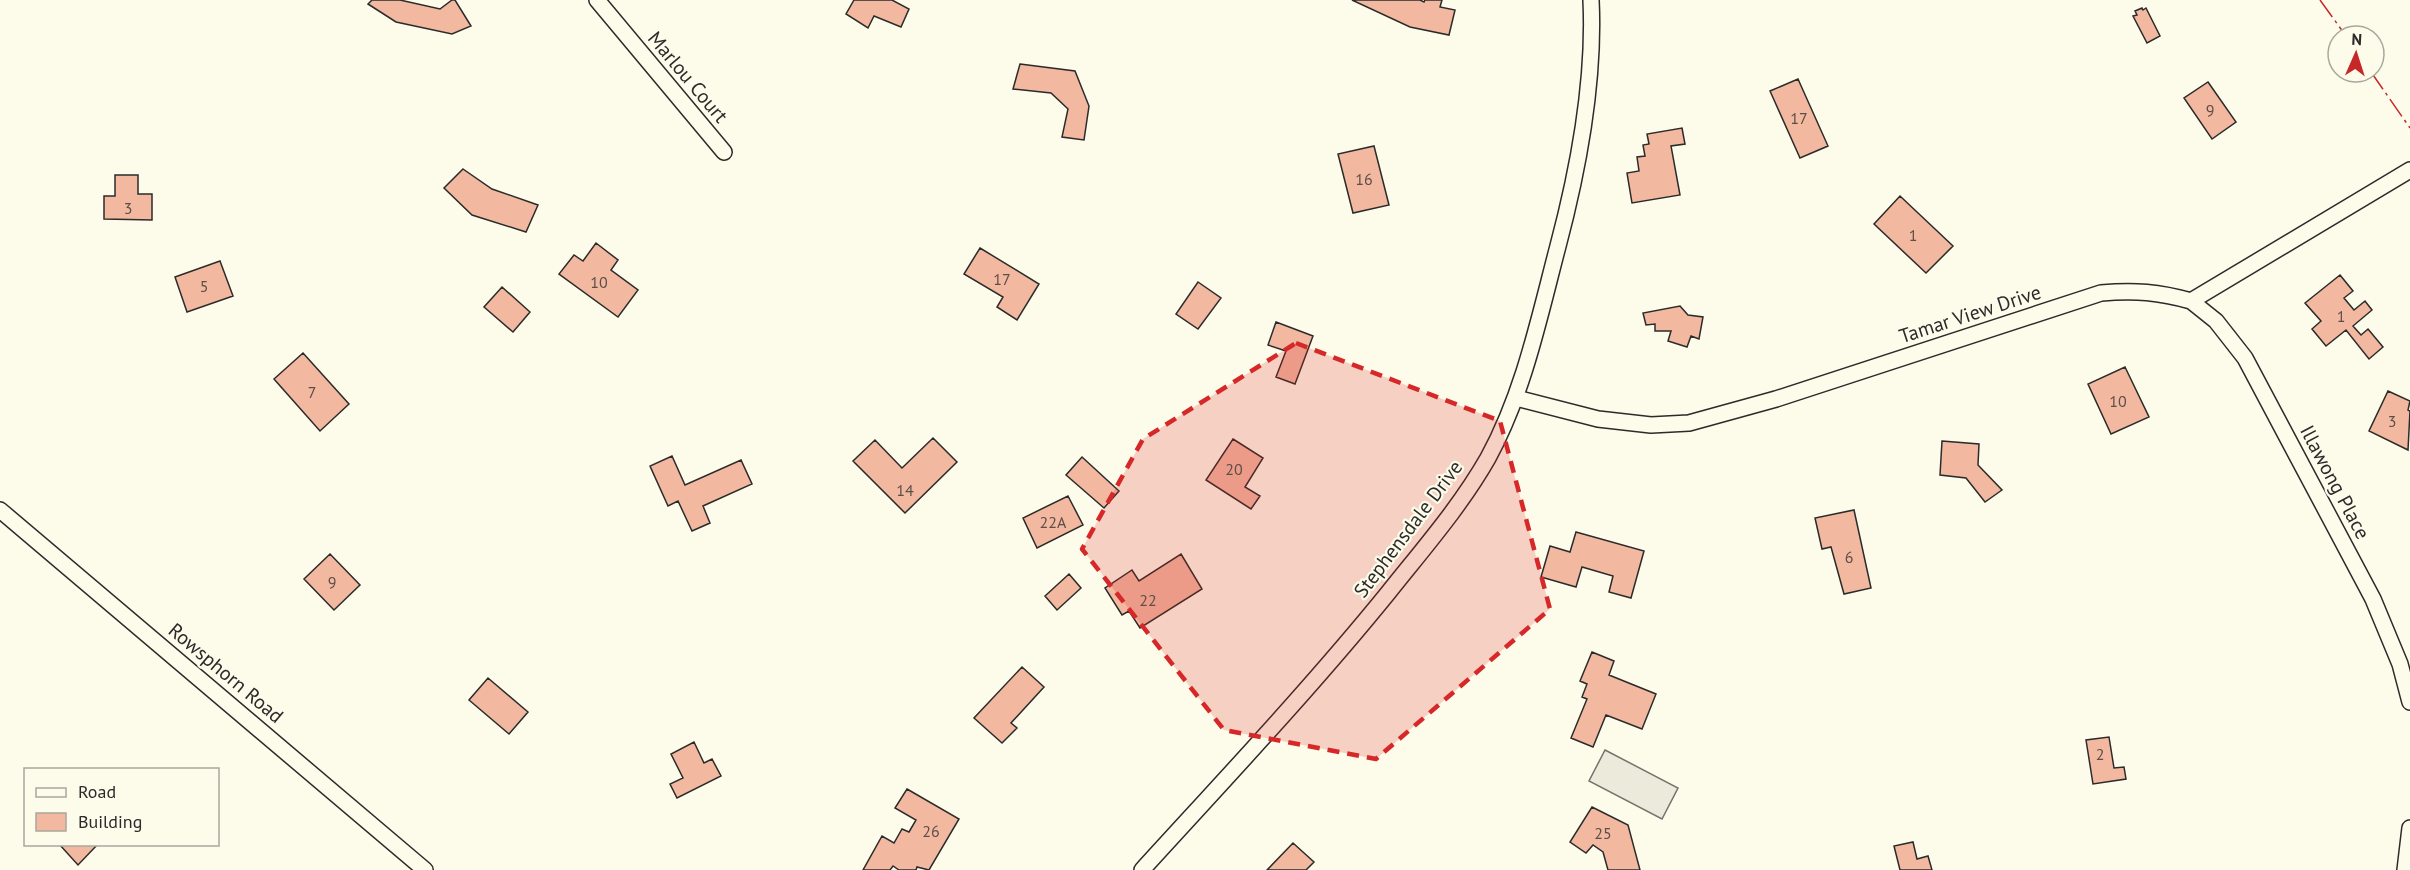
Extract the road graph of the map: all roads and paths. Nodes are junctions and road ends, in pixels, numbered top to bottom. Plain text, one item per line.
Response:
1 (597, 0) edge
2 (1592, 0) edge
3 (724, 153) dead end
4 (2410, 170) edge
5 (2191, 301) junction
6 (1516, 398) junction
7 (0, 510) edge
8 (2410, 702) edge
9 (2410, 828) edge
10 (425, 870) edge
11 (1142, 870) edge
12 (2405, 870) edge

1 - 3 street, Marlou Court
2 - 6 street, Stephensdale Drive
4 - 5 street
5 - 6 street, Tamar View Drive
5 - 8 street, Illawong Place
6 - 11 street, Stephensdale Drive
7 - 10 street, Rowsphorn Road
9 - 12 street

